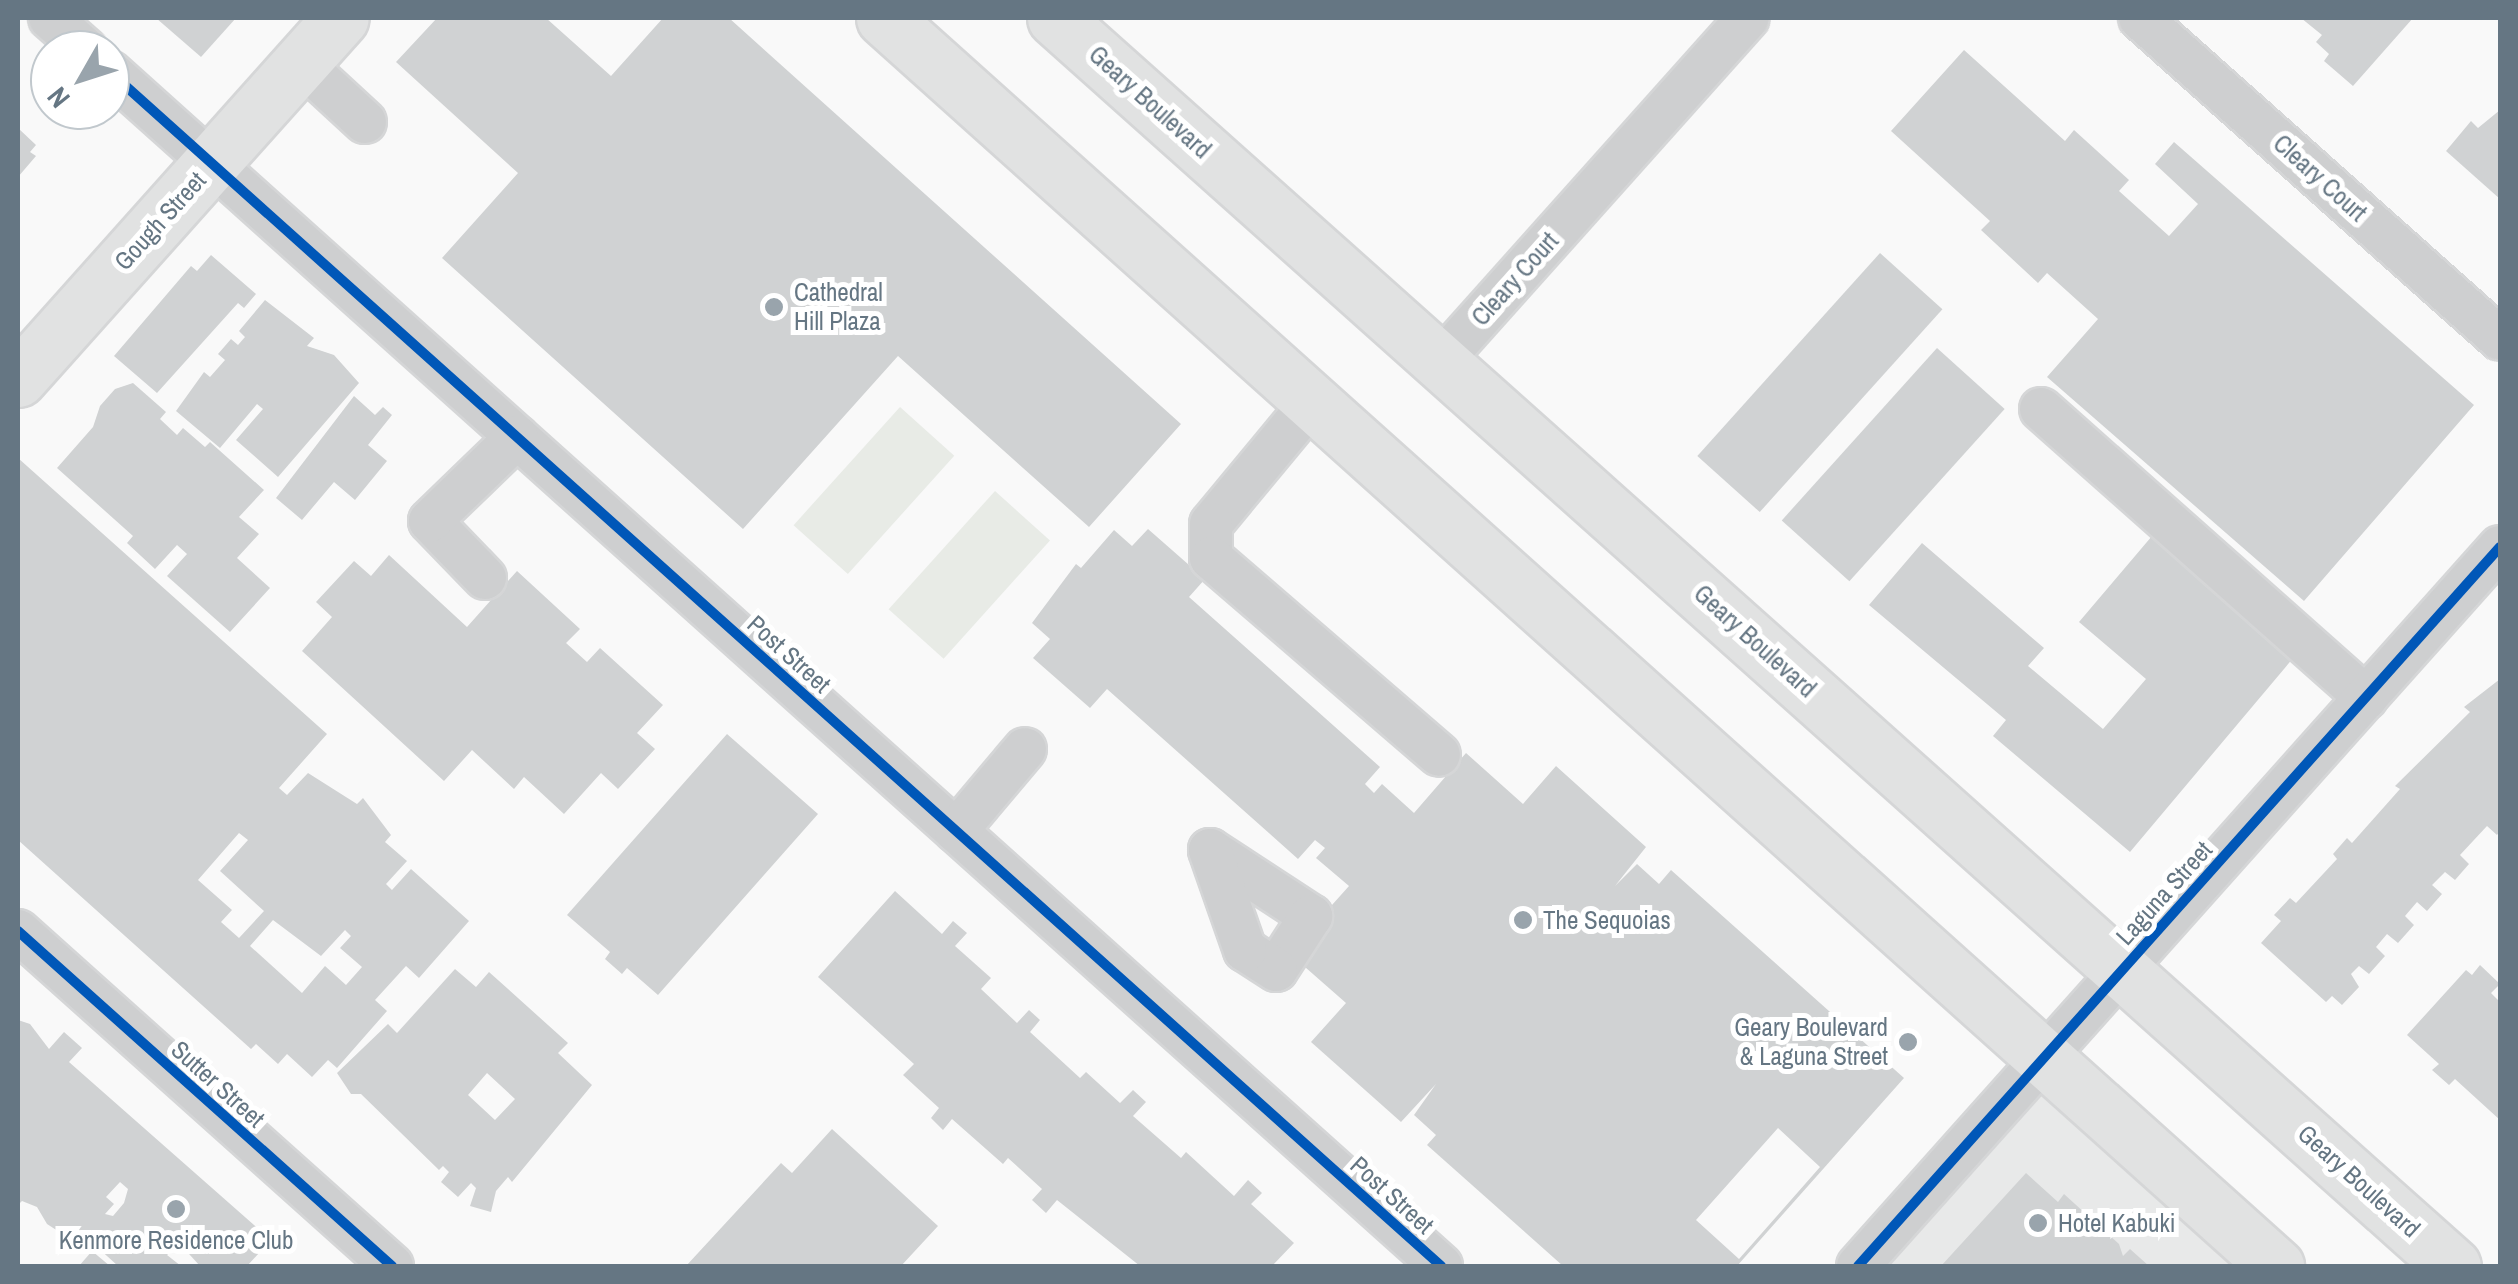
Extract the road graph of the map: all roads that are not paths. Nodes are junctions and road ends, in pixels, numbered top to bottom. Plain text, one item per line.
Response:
1 (341, 18) edge
2 (884, 18) edge
3 (1055, 18) edge
4 (1748, 18) edge
5 (2140, 18) edge
6 (300, 64) junction
7 (130, 90) edge
8 (365, 122) dead end
9 (212, 162) junction
10 (2500, 339) edge
11 (1441, 361) junction
12 (18, 379) edge
13 (1312, 402) junction
14 (2041, 409) dead end
15 (517, 437) junction
16 (2500, 548) edge
17 (485, 578) dead end
18 (2366, 698) junction
19 (1025, 750) dead end
20 (1439, 755) dead end
21 (956, 831) junction
22 (18, 931) edge
23 (2124, 969) junction
24 (2045, 1058) junction
25 (392, 1266) edge
26 (1441, 1266) edge
27 (1858, 1266) edge
28 (2276, 1266) edge
29 (2453, 1266) edge

1 - 6 main road, Gough Street
2 - 13 main road
3 - 11 main road, Geary Boulevard
4 - 11 street, Cleary Court
5 - 10 street, Cleary Court
6 - 8 street
6 - 9 main road, Gough Street
7 - 9 street, Post Street
9 - 12 main road, Gough Street
9 - 15 street, Post Street
11 - 23 main road, Geary Boulevard
13 - 20 street
13 - 24 main road
14 - 18 street
15 - 17 street
15 - 21 street, Post Street
16 - 18 street, Laguna Street
18 - 23 street, Laguna Street
19 - 21 street
21 - 26 street, Post Street
22 - 25 street, Sutter Street
23 - 24 street, Laguna Street
23 - 29 main road, Geary Boulevard
24 - 27 street, Laguna Street
24 - 28 main road

